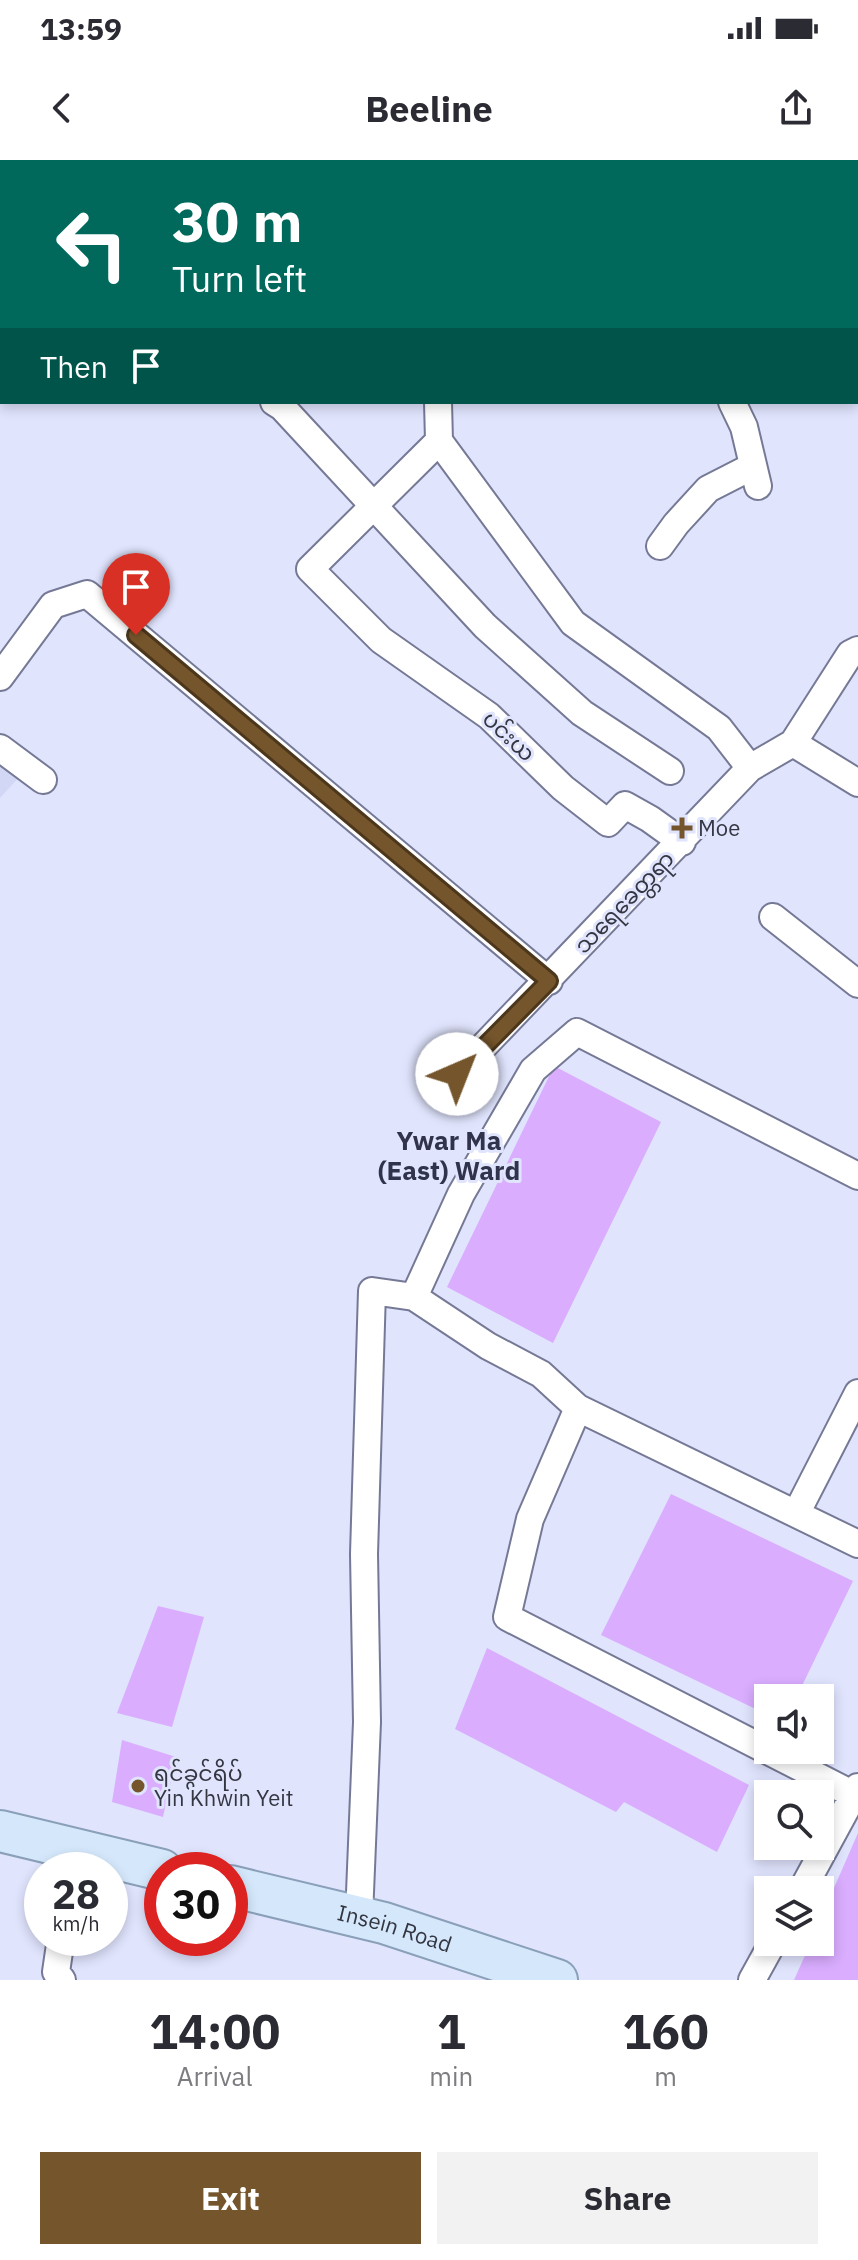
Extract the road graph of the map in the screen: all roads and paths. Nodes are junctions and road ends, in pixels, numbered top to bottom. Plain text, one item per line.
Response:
1 (276, 404) edge
2 (438, 404) edge
3 (733, 404) edge
4 (439, 441) junction
5 (373, 507) junction
6 (660, 546) dead end
7 (858, 650) edge
8 (0, 677) edge
9 (793, 743) junction
10 (0, 748) edge
11 (750, 768) junction
12 (670, 771) dead end
13 (43, 780) dead end
14 (858, 783) edge
15 (682, 842) junction
16 (773, 917) dead end
17 (549, 981) junction
18 (858, 984) edge
19 (457, 1074) dead end
20 (858, 1176) edge
21 (414, 1297) junction
22 (858, 1393) edge
23 (578, 1408) junction
24 (796, 1514) junction
25 (858, 1544) edge
26 (856, 1791) edge
27 (0, 1831) edge
28 (53, 1852) edge
29 (810, 1876) edge
30 (248, 1890) edge
31 (359, 1917) junction
32 (58, 1956) edge
33 (765, 1956) edge
34 (62, 1980) edge
35 (557, 1980) edge
36 (752, 1980) edge

1 - 5 street
2 - 4 street
3 - 6 street
4 - 5 street
4 - 11 street
5 - 12 street
5 - 15 street, ပင်းယ
7 - 9 street, သရေခေတ္တရာ
8 - 17 street
9 - 11 street, သရေခေတ္တရာ
9 - 14 street
10 - 13 street
11 - 15 street, သရေခေတ္တရာ
15 - 17 street, သရေခေတ္တရာ
16 - 18 street
17 - 19 street, သရေခေတ္တရာ
20 - 21 street
21 - 23 street
21 - 31 street
22 - 24 street
23 - 24 street
23 - 26 street
24 - 25 street
26 - 29 street
27 - 28 main road
30 - 31 main road, Insein Road
31 - 35 main road, Insein Road
32 - 34 street
33 - 36 street

